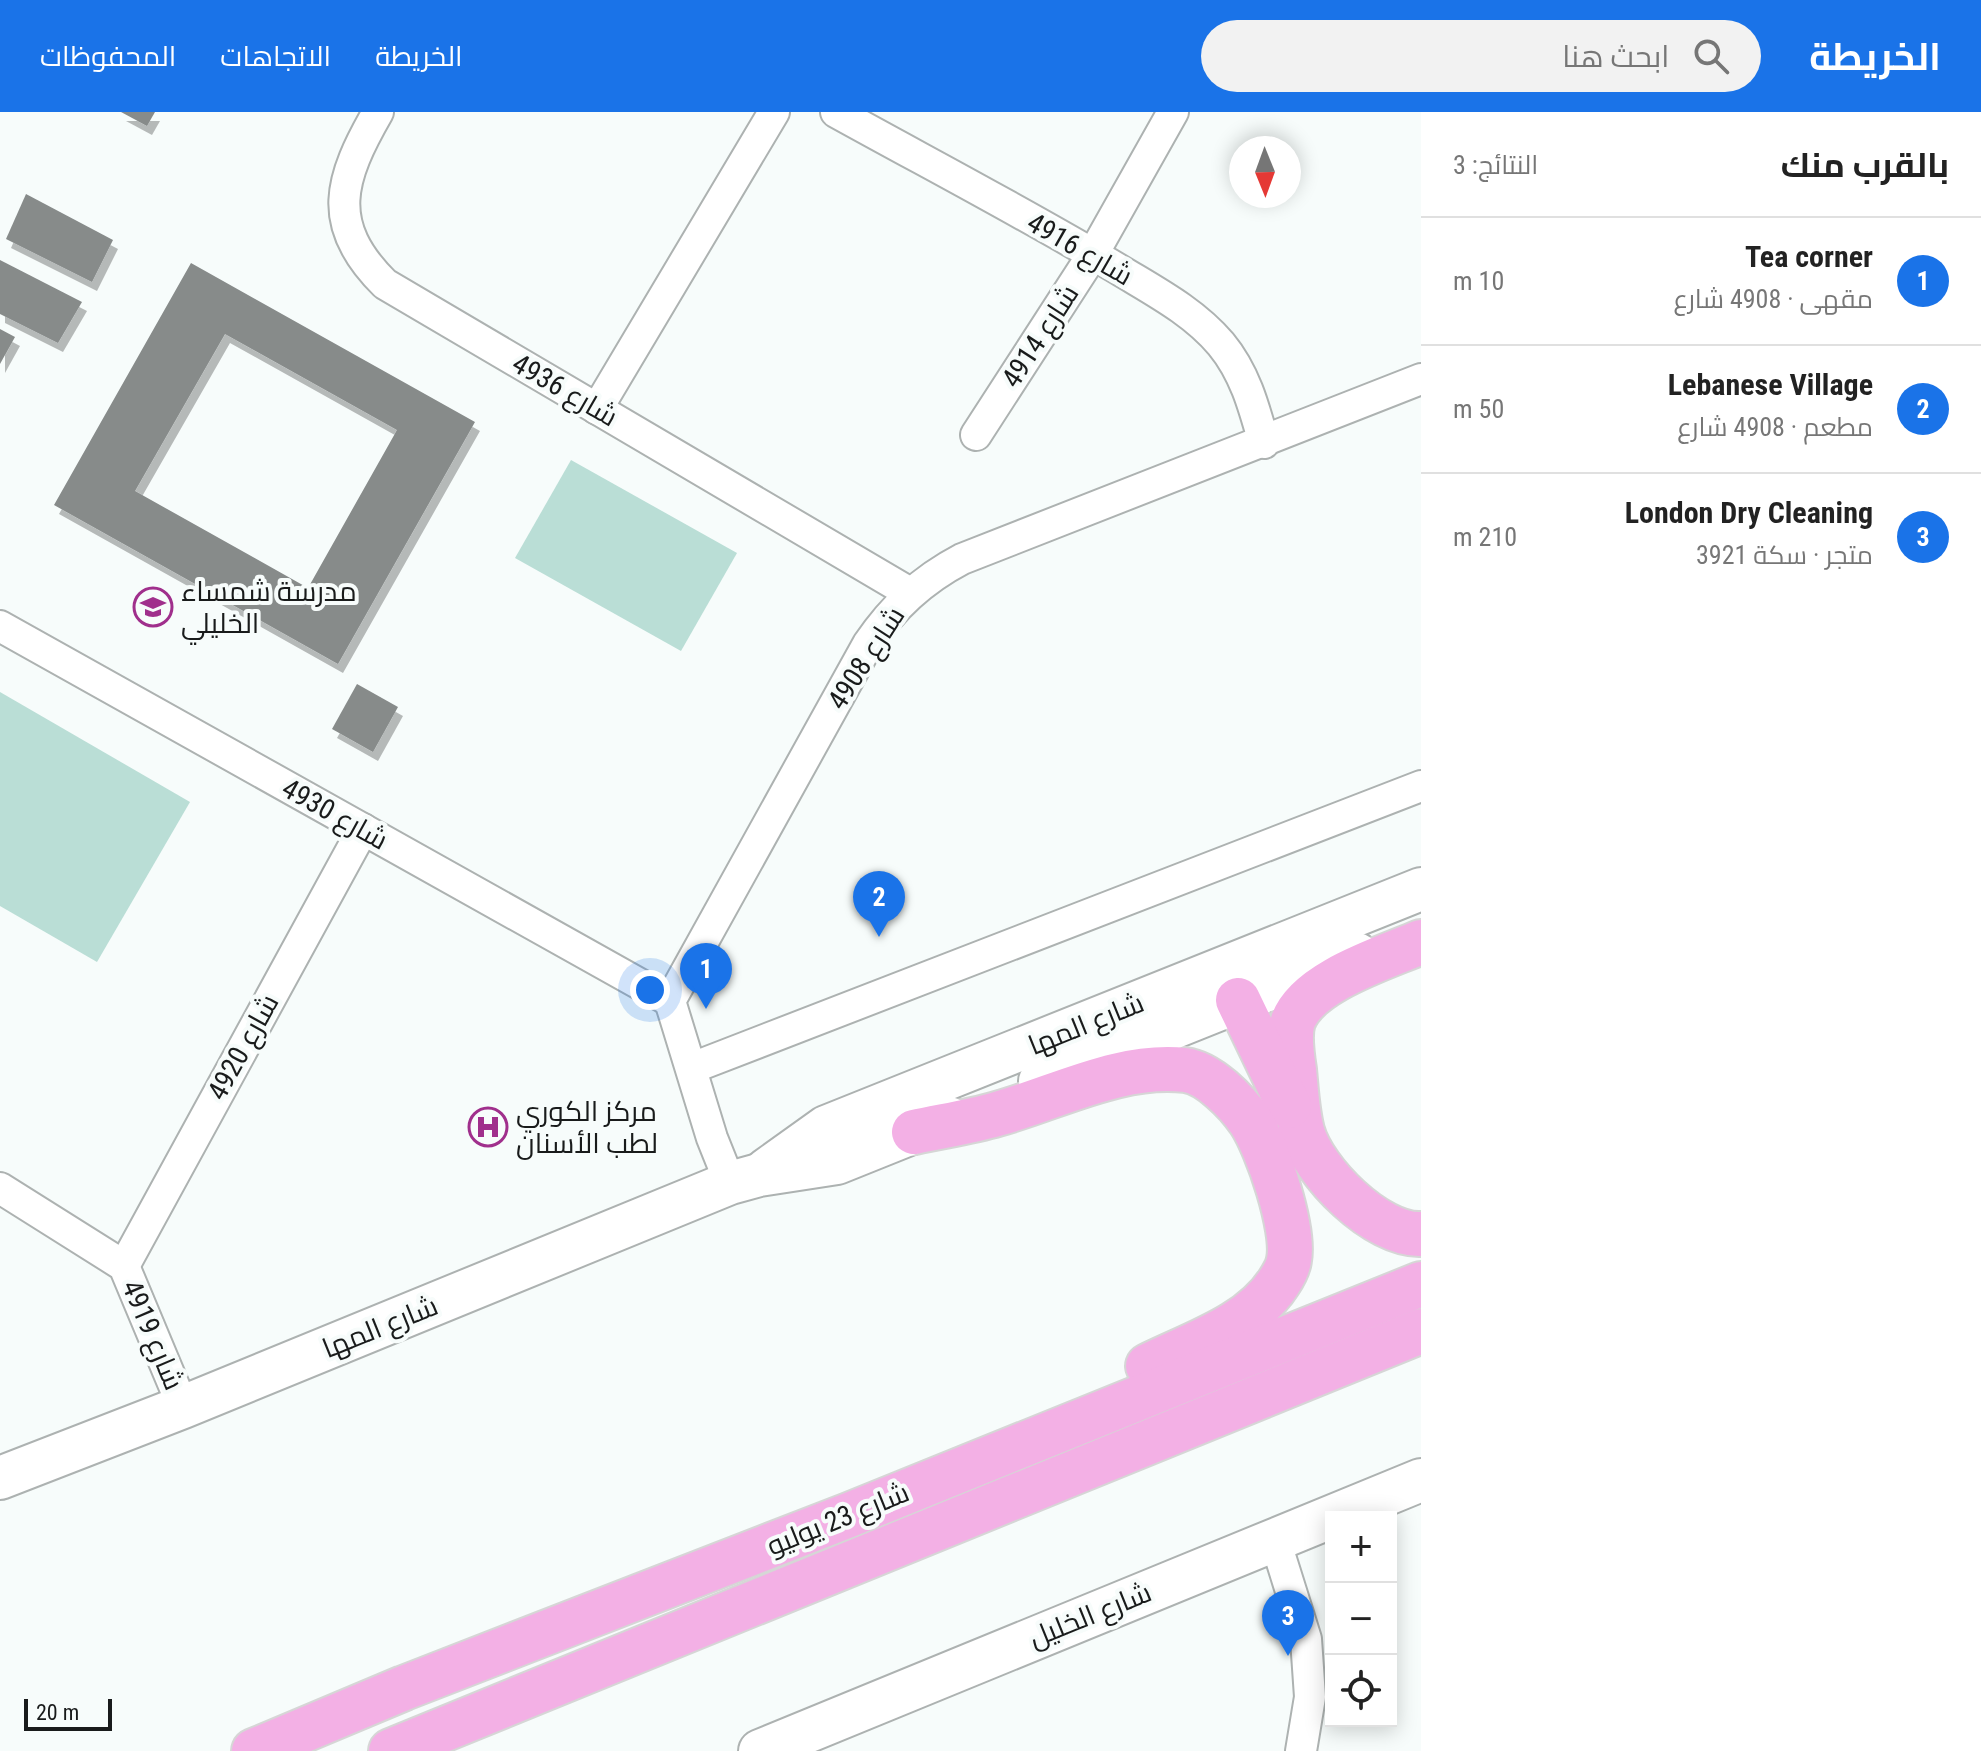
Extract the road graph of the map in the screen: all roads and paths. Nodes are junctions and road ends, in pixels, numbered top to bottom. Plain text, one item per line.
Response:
1 (378, 112) edge
2 (774, 112) edge
3 (836, 112) edge
4 (1173, 112) edge
5 (1093, 254) junction
6 (1421, 379) edge
7 (597, 409) junction
8 (976, 435) dead end
9 (1264, 443) junction
10 (910, 593) junction
11 (0, 626) edge
12 (1421, 786) edge
13 (363, 829) junction
14 (1421, 889) edge
15 (1369, 910) junction
16 (1421, 928) edge
17 (1421, 942) edge
18 (1187, 984) junction
19 (1238, 1000) junction
20 (670, 1001) junction
21 (692, 1068) junction
22 (1251, 1122) junction
23 (914, 1132) junction
24 (1302, 1133) junction
25 (744, 1179) junction
26 (0, 1188) edge
27 (1421, 1234) edge
28 (124, 1266) junction
29 (1421, 1284) edge
30 (1421, 1331) edge
31 (183, 1407) junction
32 (0, 1478) edge
33 (1421, 1480) edge
34 (849, 1515) junction
35 (1275, 1540) junction
36 (254, 1751) edge
37 (391, 1751) edge
38 (760, 1751) edge
39 (1301, 1751) edge

1 - 7 street, 4936 شارع
2 - 7 street
3 - 5 street, 4916 شارع
4 - 5 street, 4914 شارع
5 - 8 street, 4914 شارع
5 - 9 street, 4916 شارع
6 - 9 street, 4908 شارع
7 - 10 street, 4936 شارع
9 - 10 street, 4908 شارع
10 - 20 street, 4908 شارع
11 - 13 street, 4930 شارع
12 - 21 street
13 - 20 street, 4930 شارع
13 - 28 street, 4920 شارع
14 - 15 street, شارع المها
15 - 18 street, شارع المها
15 - 19 street
16 - 19 street, شارع المها
17 - 24 main road
18 - 19 street
18 - 25 street, شارع المها
19 - 22 main road
19 - 23 street, شارع المها
19 - 24 main road
20 - 21 street
21 - 25 street
22 - 23 main road
22 - 34 main road
23 - 25 street, شارع المها
24 - 27 main road
25 - 31 street, شارع المها
26 - 28 street, 4919 شارع
28 - 31 street, 4919 شارع
29 - 34 main road, شارع 23 يوليو
30 - 37 main road, شارع 23 يوليو
31 - 32 street, شارع المها
33 - 35 street, شارع الخليل
34 - 36 main road, شارع 23 يوليو
35 - 38 street, شارع الخليل
35 - 39 street

